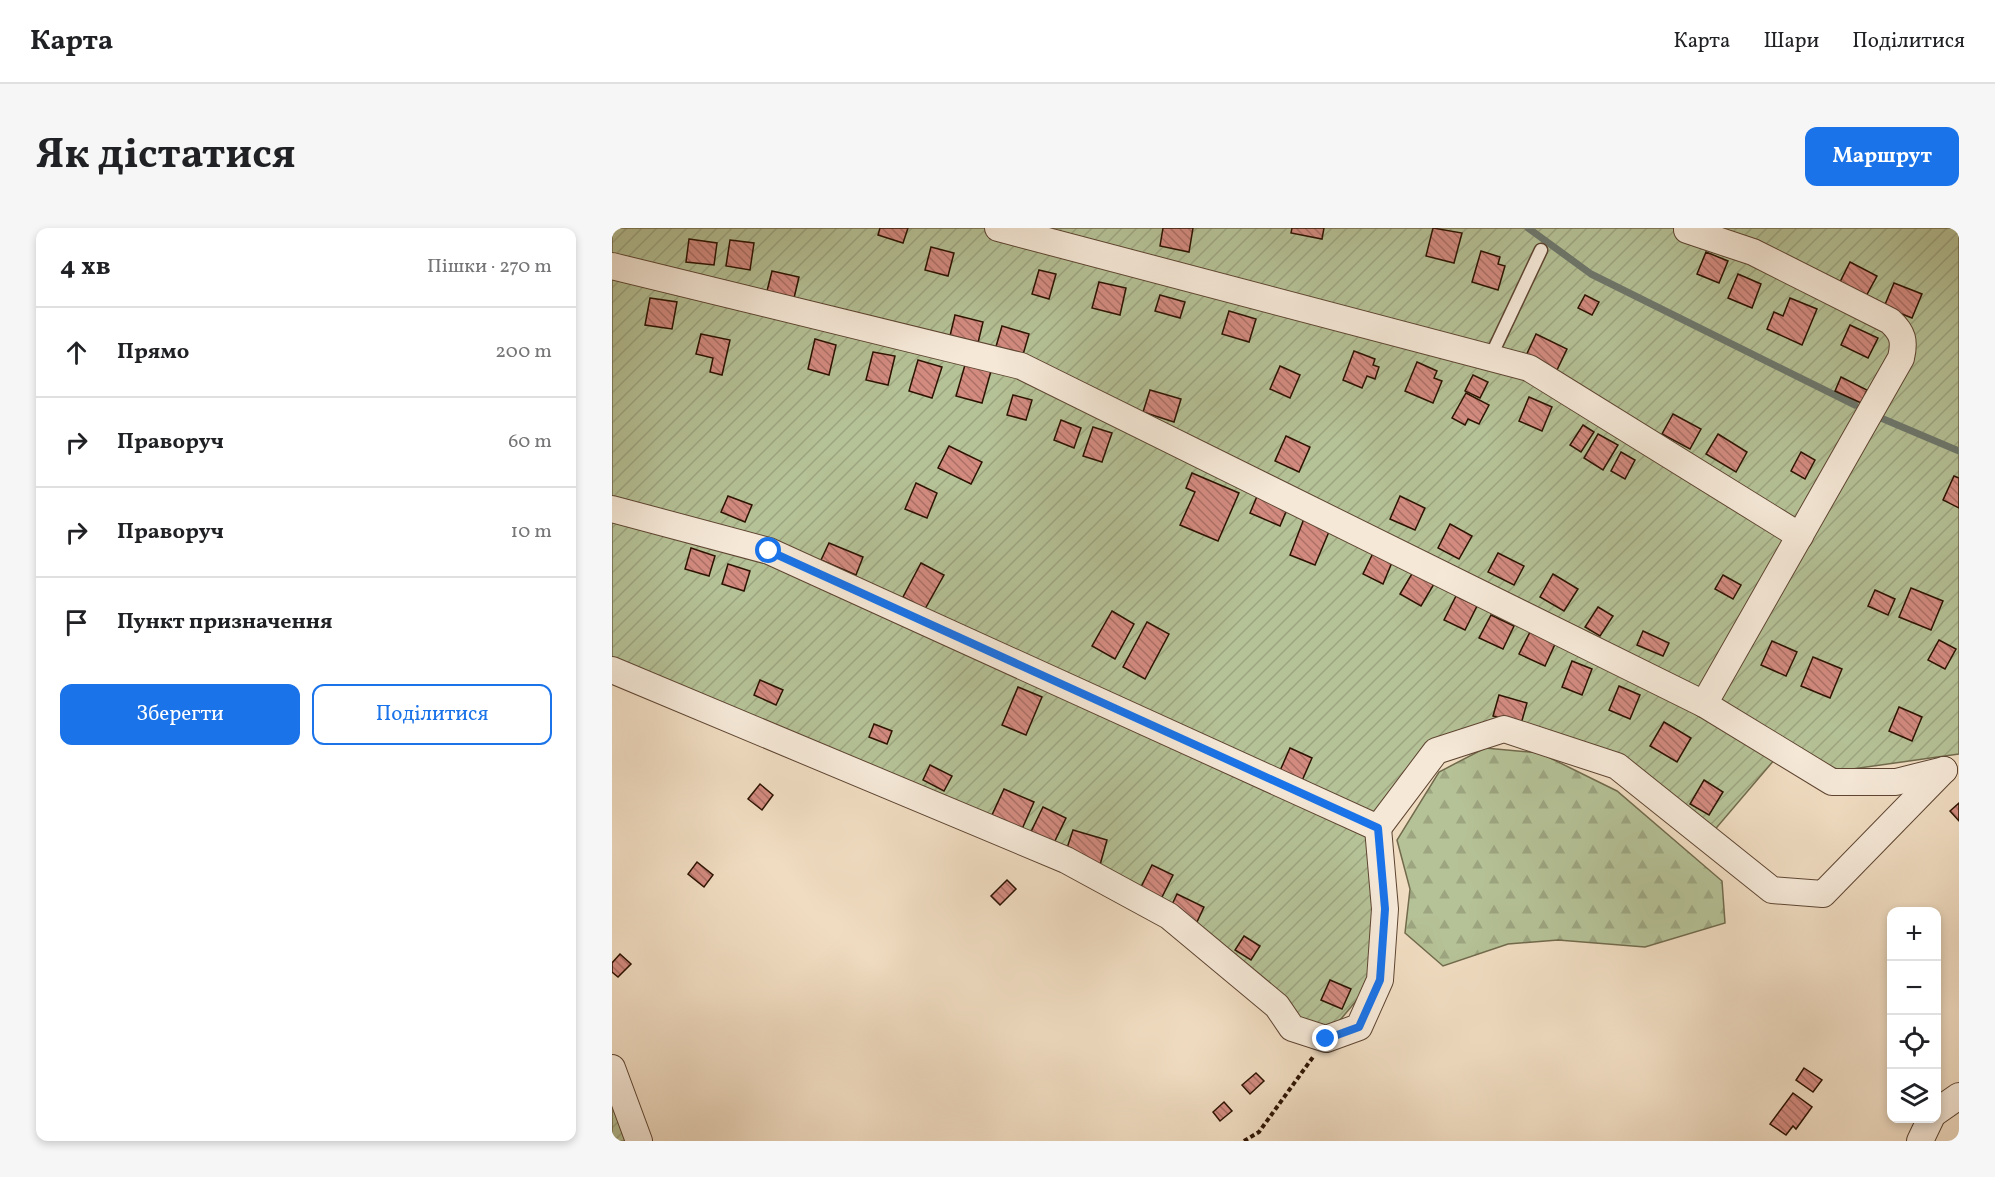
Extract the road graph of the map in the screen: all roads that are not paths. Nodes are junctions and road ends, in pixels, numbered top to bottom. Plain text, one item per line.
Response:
1 (998, 228) edge
2 (1687, 230) dead end
3 (1541, 250) dead end
4 (612, 266) edge
5 (1490, 357) junction
6 (612, 509) edge
7 (1800, 536) junction
8 (612, 670) edge
9 (1704, 704) junction
10 (1952, 768) edge
11 (1378, 828) junction
12 (612, 1068) edge
13 (1959, 1096) edge
14 (1941, 1109) edge
15 (1929, 1123) edge
16 (639, 1141) edge
17 (1920, 1141) edge

1 - 5 street
2 - 7 street
3 - 5 lane
4 - 9 street
5 - 7 street
6 - 11 street
7 - 9 street
8 - 11 street
9 - 10 street
10 - 11 street
12 - 16 street
13 - 14 street
15 - 17 street

